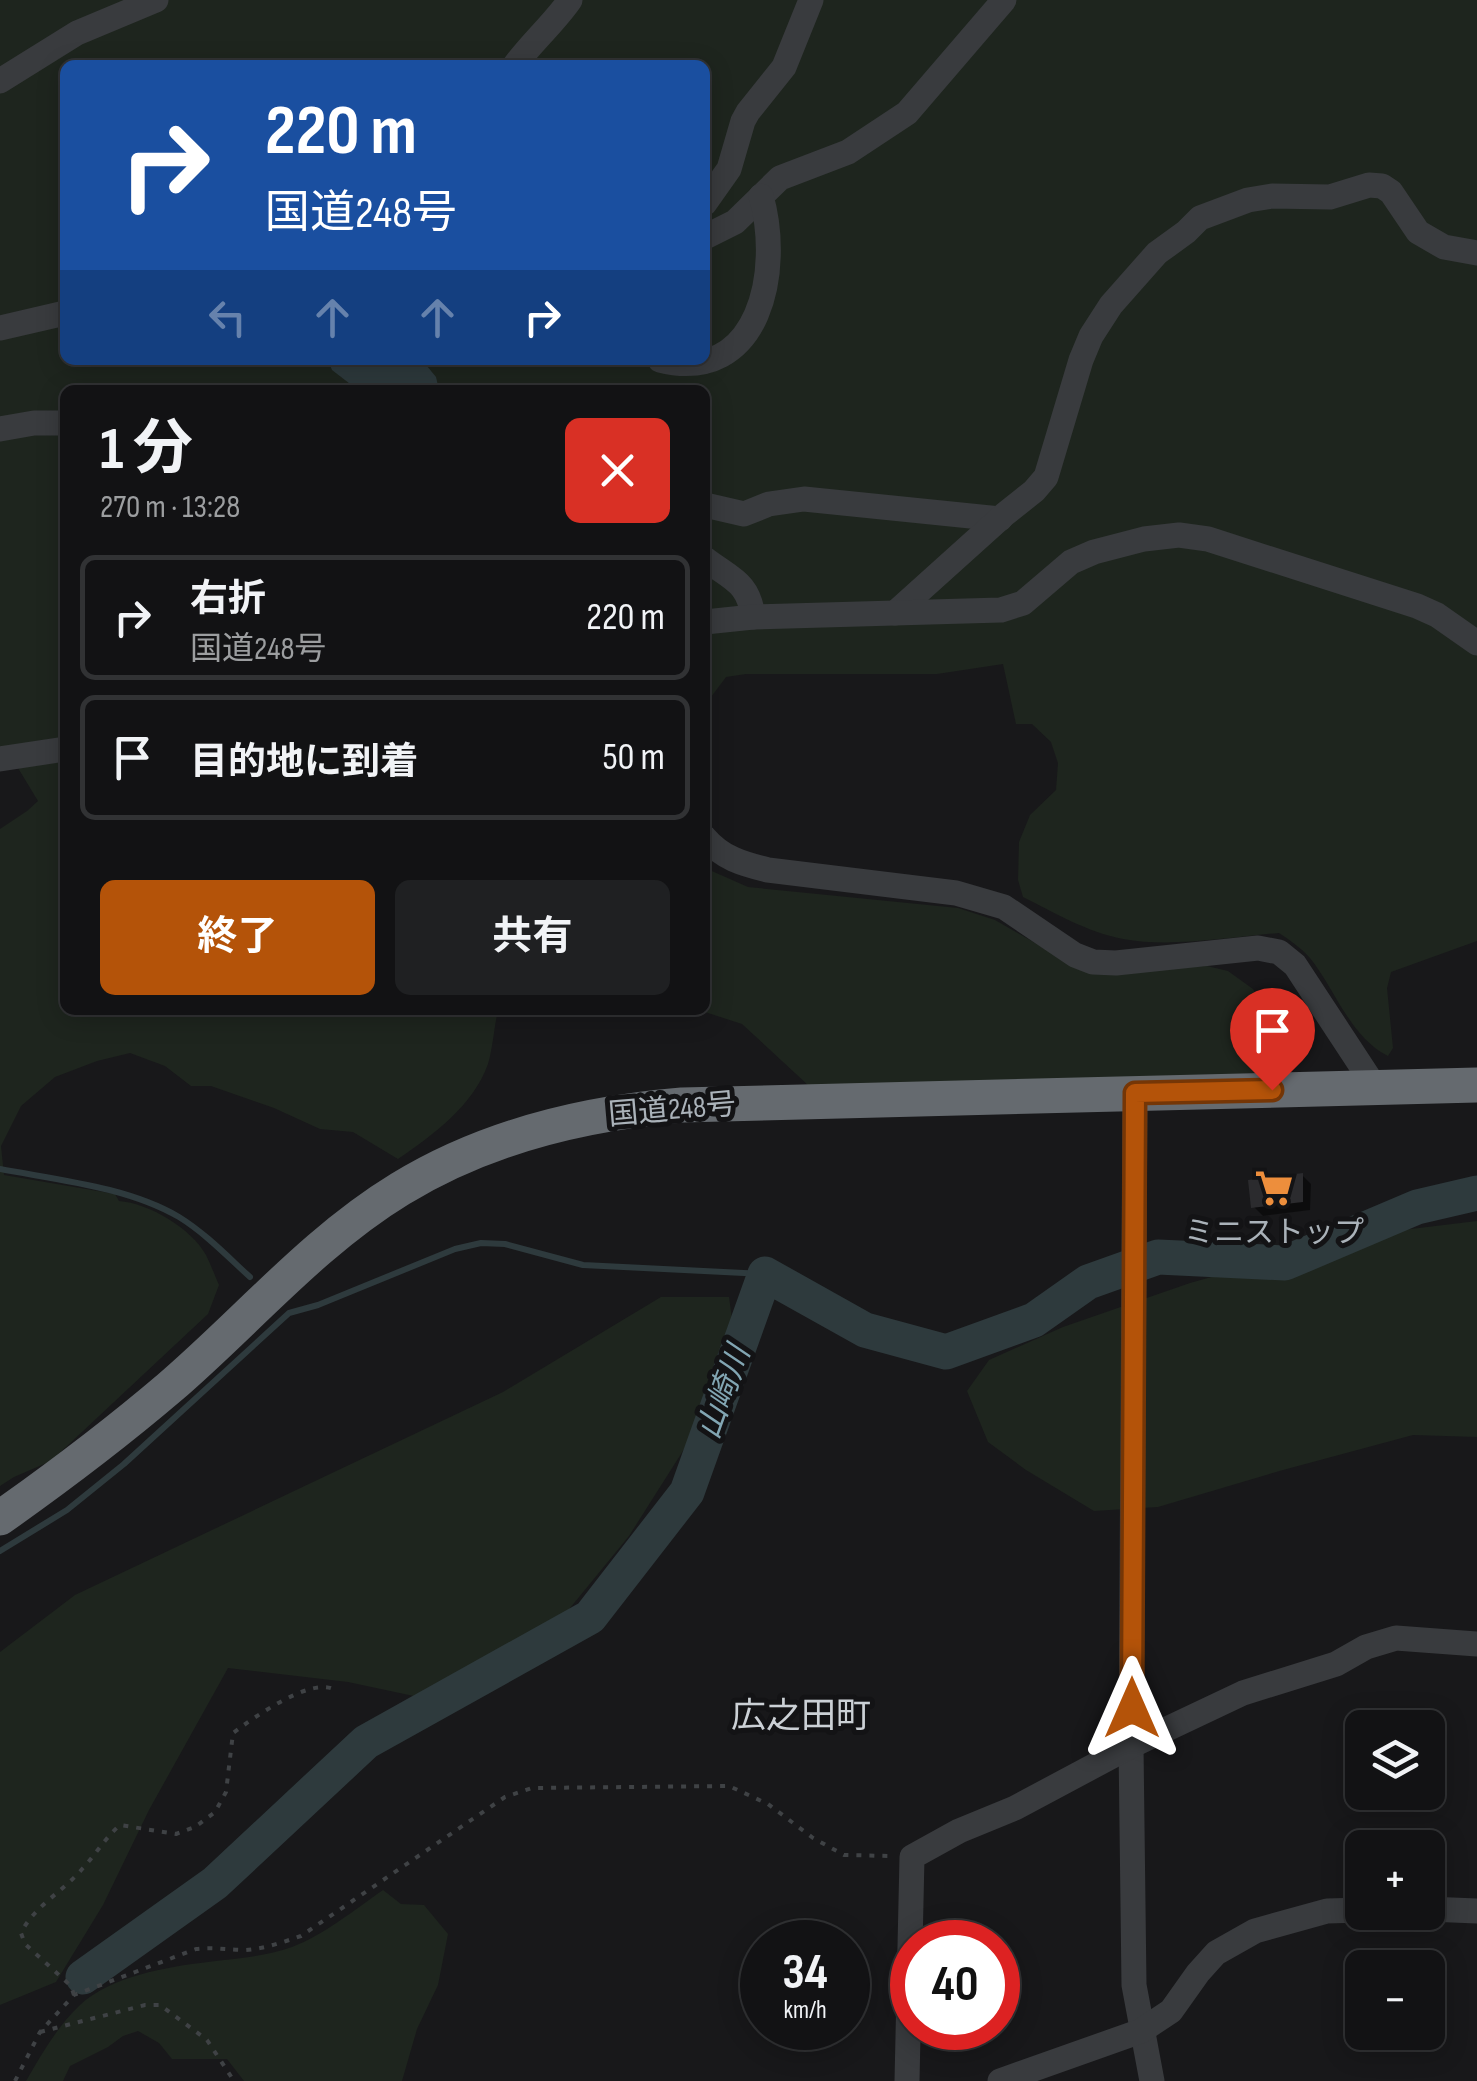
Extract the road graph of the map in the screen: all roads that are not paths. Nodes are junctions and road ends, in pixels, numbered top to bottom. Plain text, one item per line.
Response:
1 (156, 0) edge
2 (570, 0) edge
3 (811, 0) edge
4 (1004, 0) edge
5 (519, 60) edge
6 (0, 81) edge
7 (710, 196) edge
8 (761, 196) junction
9 (710, 235) edge
10 (1477, 254) edge
11 (60, 314) edge
12 (0, 328) edge
13 (710, 359) edge
14 (60, 423) edge
15 (0, 429) edge
16 (710, 506) edge
17 (1000, 519) junction
18 (710, 562) edge
19 (895, 613) junction
20 (753, 617) junction
21 (710, 621) edge
22 (1477, 643) edge
23 (60, 750) edge
24 (0, 758) edge
25 (710, 844) edge
26 (1477, 1085) edge
27 (1375, 1087) junction
28 (1135, 1093) junction
29 (0, 1518) edge
30 (1477, 1644) edge
31 (1131, 1746) junction
32 (1345, 1910) edge
33 (1445, 1910) edge
34 (1477, 1911) edge
35 (1141, 2031) junction
36 (908, 2081) edge
37 (1000, 2081) edge
38 (1152, 2081) edge

1 - 6 street
2 - 5 street
3 - 7 street
4 - 8 street
8 - 9 street
8 - 13 street
10 - 17 street
11 - 12 street
14 - 15 street
16 - 17 street
17 - 19 street
18 - 20 street
19 - 20 street
19 - 22 street
20 - 21 street
23 - 24 street
25 - 27 street
26 - 27 highway, 国道248号
27 - 28 highway, 国道248号
28 - 29 highway, 国道248号
28 - 31 street
30 - 31 street
31 - 35 street
31 - 36 street
32 - 35 street
33 - 34 street
35 - 37 street
35 - 38 street

